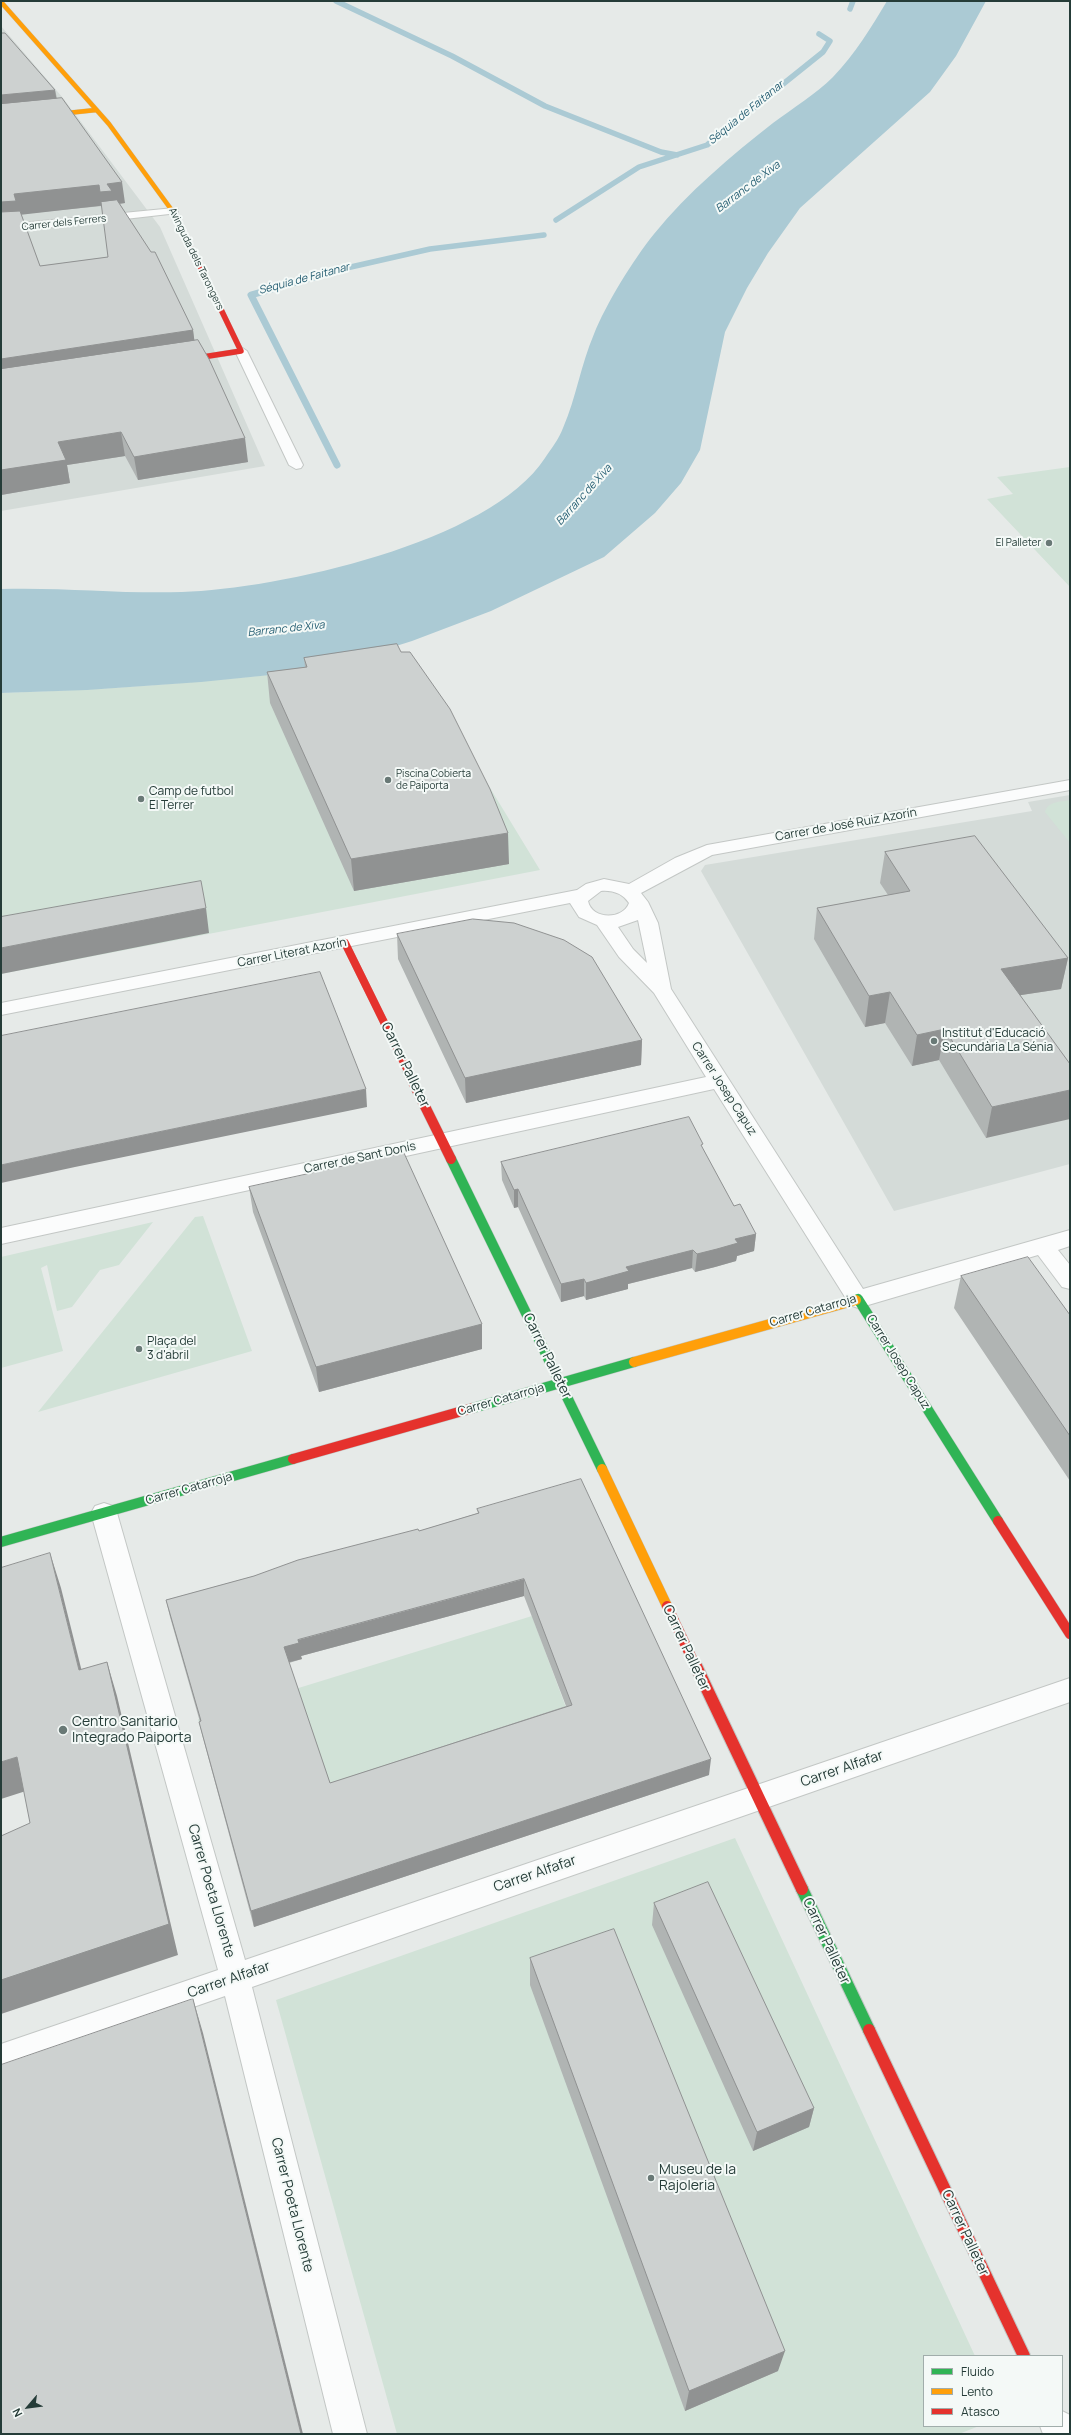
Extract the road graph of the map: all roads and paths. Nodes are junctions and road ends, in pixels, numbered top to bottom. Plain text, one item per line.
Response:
1 (1, 2) edge
2 (96, 110) junction
3 (1, 120) edge
4 (174, 211) junction
5 (1, 229) edge
6 (241, 351) junction
7 (171, 362) edge
8 (296, 465) dead end
9 (1070, 785) edge
10 (582, 895) junction
11 (635, 897) junction
12 (604, 921) junction
13 (345, 943) junction
14 (661, 990) junction
15 (1, 1009) edge
16 (719, 1081) junction
17 (442, 1141) junction
18 (1, 1236) edge
19 (1070, 1238) edge
20 (1044, 1246) junction
21 (1070, 1281) edge
22 (858, 1298) junction
23 (560, 1383) junction
24 (104, 1513) junction
25 (1, 1542) edge
26 (1070, 1634) edge
27 (1070, 1690) edge
28 (757, 1798) junction
29 (235, 1978) junction
30 (1, 2059) edge
31 (1024, 2355) edge
32 (350, 2434) edge

1 - 2 street, Avinguda dels Tarongers
2 - 3 street
2 - 4 street, Avinguda dels Tarongers
4 - 5 street, Carrer dels Ferrers
4 - 6 street, Avinguda dels Tarongers
6 - 7 street
6 - 8 street, Avinguda dels Tarongers
9 - 11 street, Carrer de José Ruiz Azorín
10 - 11 street
10 - 12 street
10 - 13 street, Carrer Literat Azorín
11 - 12 street
11 - 14 street, Carrer Josep Capuz
12 - 14 street, Carrer Josep Capuz
13 - 15 street, Carrer Literat Azorín
13 - 17 street, Carrer Palleter
14 - 16 street, Carrer Josep Capuz
16 - 17 street, Carrer de Sant Donís
16 - 22 street, Carrer Josep Capuz
17 - 18 street, Carrer de Sant Donís
17 - 23 street, Carrer Palleter
19 - 20 street, Carrer Catarroja
20 - 21 street
20 - 22 street, Carrer Catarroja
22 - 23 street, Carrer Catarroja
22 - 26 street, Carrer Josep Capuz
23 - 24 street, Carrer Catarroja
23 - 28 street, Carrer Palleter
24 - 25 street, Carrer Catarroja
24 - 29 street, Carrer Poeta Llorente
27 - 28 street, Carrer Alfafar
28 - 29 street, Carrer Alfafar
28 - 31 street, Carrer Palleter
29 - 30 street, Carrer Alfafar
29 - 32 street, Carrer Poeta Llorente

